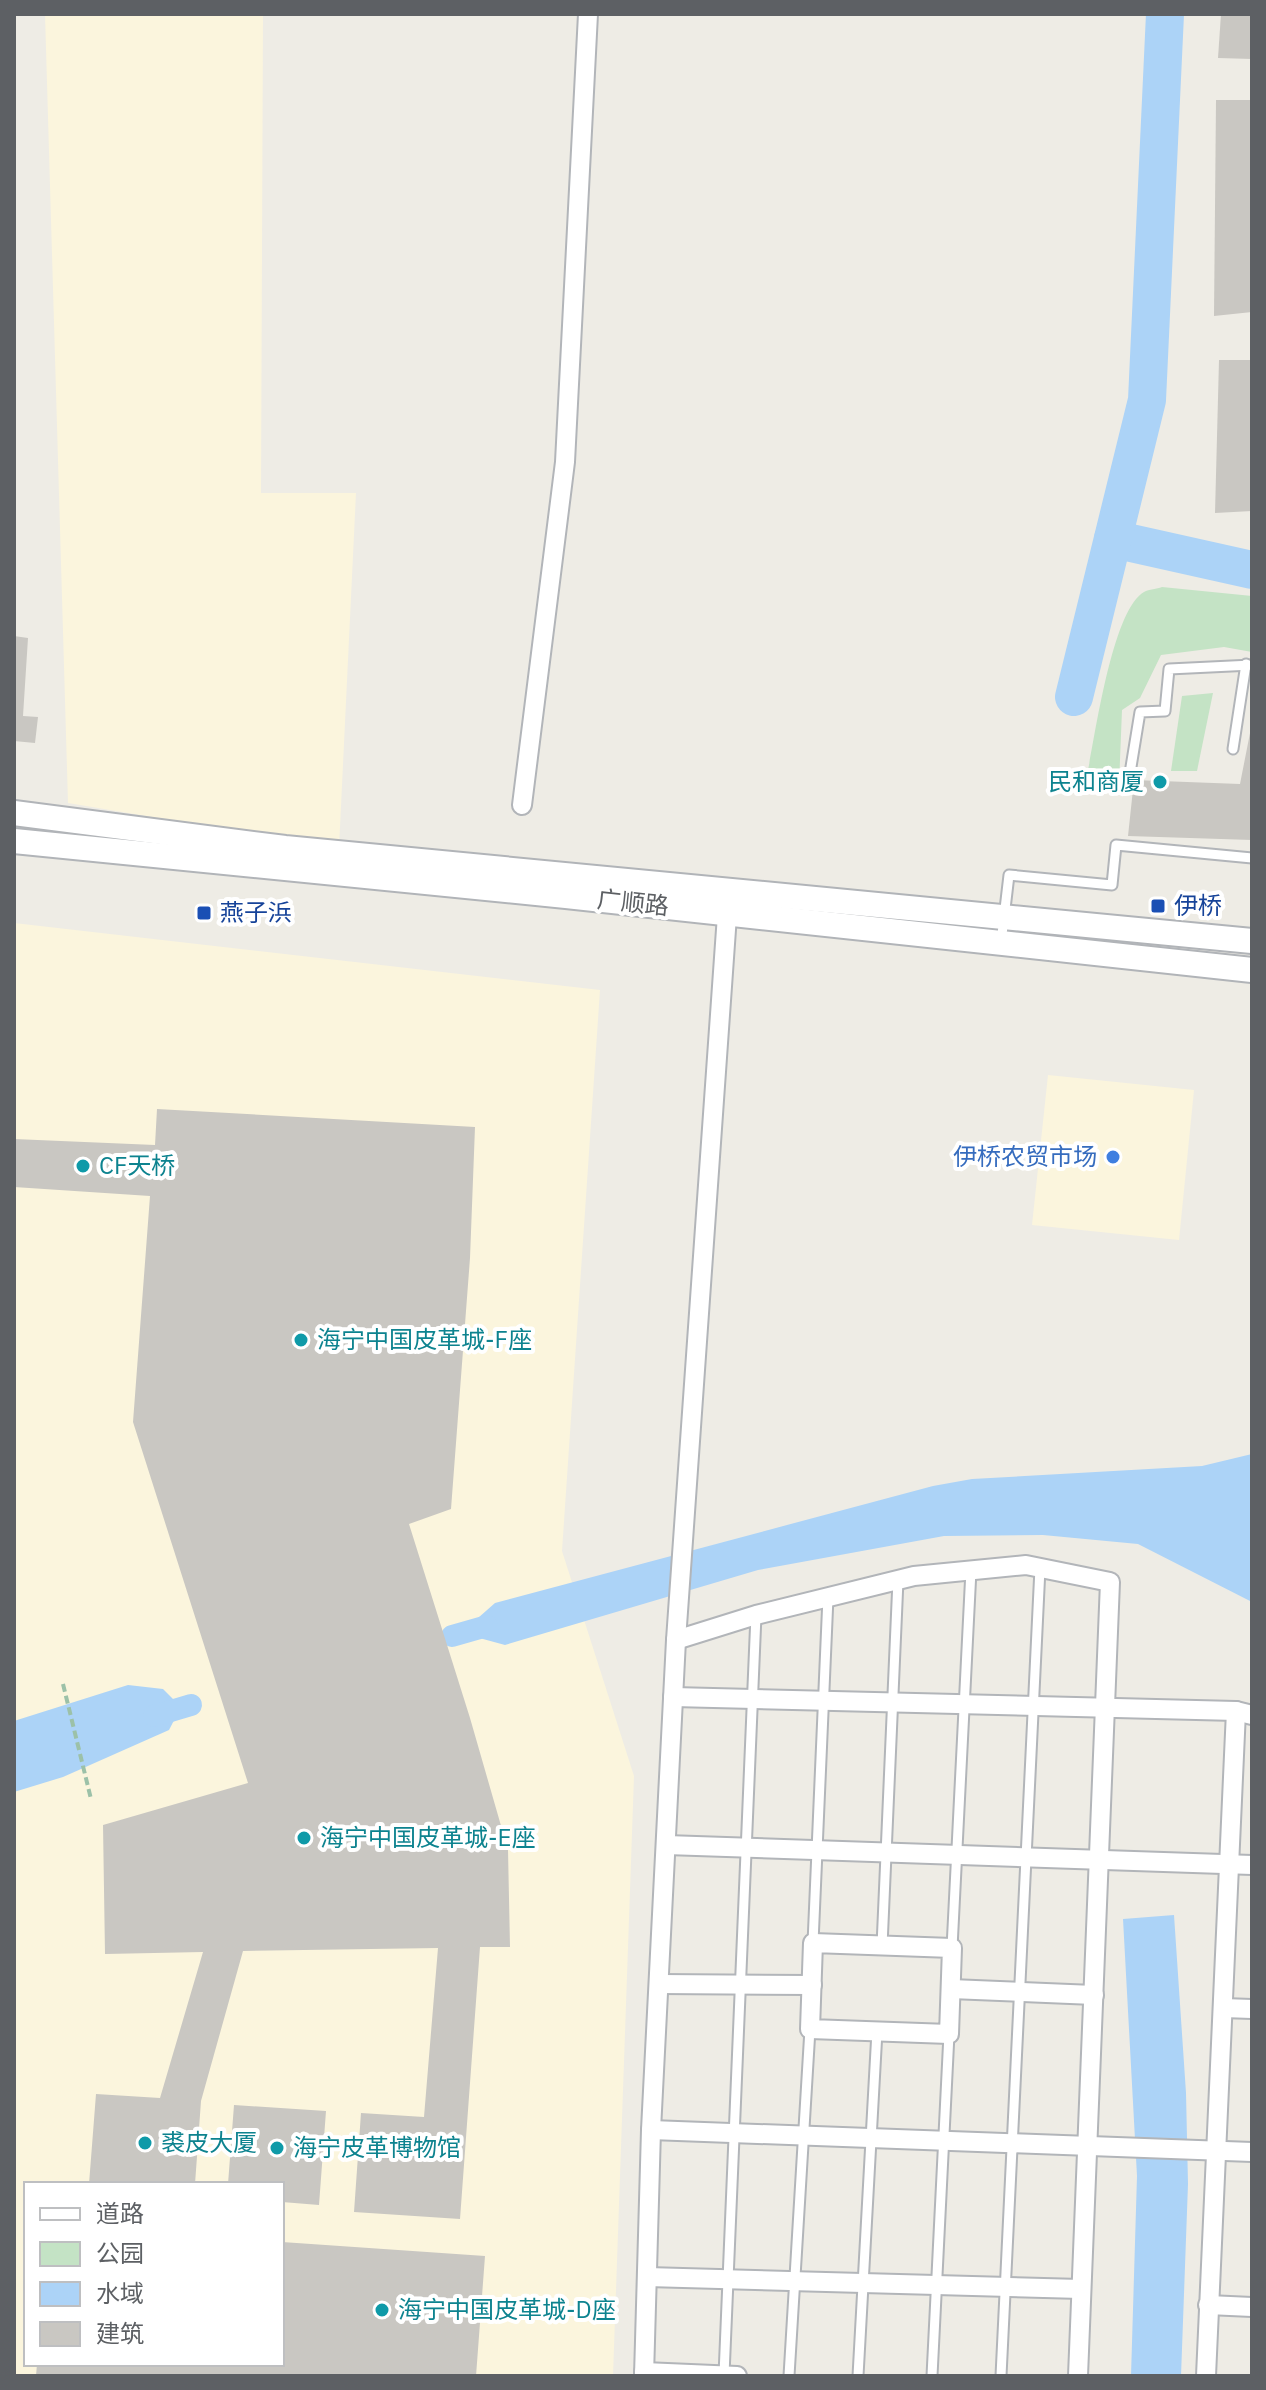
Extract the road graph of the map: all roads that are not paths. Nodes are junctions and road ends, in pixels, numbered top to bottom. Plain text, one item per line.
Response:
1 (588, 14) edge
2 (1249, 664) edge
3 (1233, 749) dead end
4 (1130, 773) dead end
5 (522, 805) dead end
6 (14, 813) edge
7 (14, 841) edge
8 (1252, 858) edge
9 (728, 902) junction
10 (1004, 917) junction
11 (1252, 941) edge
12 (1001, 943) junction
13 (1252, 970) edge
14 (1040, 1568) junction
15 (971, 1570) junction
16 (898, 1580) junction
17 (828, 1597) junction
18 (756, 1615) junction
19 (676, 1632) junction
20 (673, 1697) junction
21 (752, 1699) junction
22 (824, 1701) junction
23 (893, 1703) junction
24 (964, 1704) junction
25 (1033, 1706) junction
26 (1105, 1708) junction
27 (1244, 1713) edge
28 (1243, 1772) edge
29 (666, 1845) junction
30 (746, 1848) junction
31 (817, 1850) junction
32 (886, 1852) junction
33 (957, 1855) junction
34 (1026, 1857) junction
35 (1099, 1860) junction
36 (1229, 1864) junction
37 (1252, 1865) edge
38 (813, 1943) junction
39 (882, 1946) junction
40 (952, 1948) junction
41 (659, 1984) junction
42 (740, 1984) junction
43 (812, 1985) junction
44 (951, 1989) junction
45 (1020, 1992) junction
46 (1094, 1995) junction
47 (1223, 2008) junction
48 (1252, 2009) edge
49 (810, 2029) junction
50 (877, 2031) junction
51 (949, 2034) junction
52 (651, 2130) junction
53 (734, 2133) junction
54 (803, 2136) junction
55 (871, 2138) junction
56 (944, 2141) junction
57 (1012, 2143) junction
58 (1087, 2146) junction
59 (1216, 2150) junction
60 (1252, 2152) edge
61 (647, 2277) junction
62 (728, 2279) junction
63 (794, 2281) junction
64 (863, 2283) junction
65 (937, 2285) junction
66 (1005, 2287) junction
67 (1081, 2289) junction
68 (1208, 2305) junction
69 (1252, 2307) edge
70 (644, 2374) edge
71 (724, 2375) edge
72 (737, 2376) edge
73 (789, 2376) edge
74 (858, 2376) edge
75 (932, 2376) edge
76 (1001, 2376) edge
77 (1078, 2376) edge
78 (1206, 2376) edge

1 - 5 street
2 - 3 lane
2 - 4 lane
6 - 9 main road, 广顺路
7 - 9 main road, 广顺路
8 - 10 lane
9 - 10 main road, 广顺路
9 - 12 main road, 广顺路
9 - 19 street
10 - 11 main road, 广顺路
10 - 12 lane
12 - 13 main road, 广顺路
14 - 15 street
14 - 25 lane
14 - 26 street
15 - 16 street
15 - 24 lane
16 - 17 street
16 - 23 lane
17 - 18 street
17 - 22 lane
18 - 19 street
18 - 21 lane
19 - 20 street
20 - 21 street
20 - 29 street
21 - 22 street
21 - 30 lane
22 - 23 street
22 - 31 lane
23 - 24 street
23 - 32 lane
24 - 25 street
24 - 33 lane
25 - 26 street
25 - 34 lane
26 - 27 street
26 - 35 street
27 - 28 street
28 - 36 street
29 - 30 street
29 - 41 street
30 - 31 street
30 - 42 lane
31 - 32 street
31 - 38 lane
32 - 33 street
32 - 39 lane
33 - 34 street
33 - 40 lane
34 - 35 street
34 - 45 lane
35 - 36 street
35 - 46 street
36 - 37 street
36 - 47 street
38 - 39 street
38 - 43 street
39 - 40 street
40 - 44 street
41 - 42 street
41 - 52 street
42 - 43 street
42 - 53 lane
43 - 49 street
44 - 45 street
44 - 51 street
45 - 46 street
45 - 57 lane
46 - 58 street
47 - 48 street
47 - 59 street
49 - 50 street
49 - 54 lane
50 - 51 street
50 - 55 lane
51 - 56 lane
52 - 53 street
52 - 61 street
53 - 54 street
53 - 62 lane
54 - 55 street
54 - 63 lane
55 - 56 street
55 - 64 lane
56 - 57 street
56 - 65 lane
57 - 58 street
57 - 66 lane
58 - 59 street
58 - 67 street
59 - 60 street
59 - 68 street
61 - 62 street
61 - 70 street
62 - 63 street
62 - 71 lane
63 - 64 street
63 - 73 lane
64 - 65 street
64 - 74 lane
65 - 66 street
65 - 75 lane
66 - 67 street
66 - 76 lane
67 - 77 street
68 - 69 street
68 - 78 street
70 - 71 street
71 - 72 street

